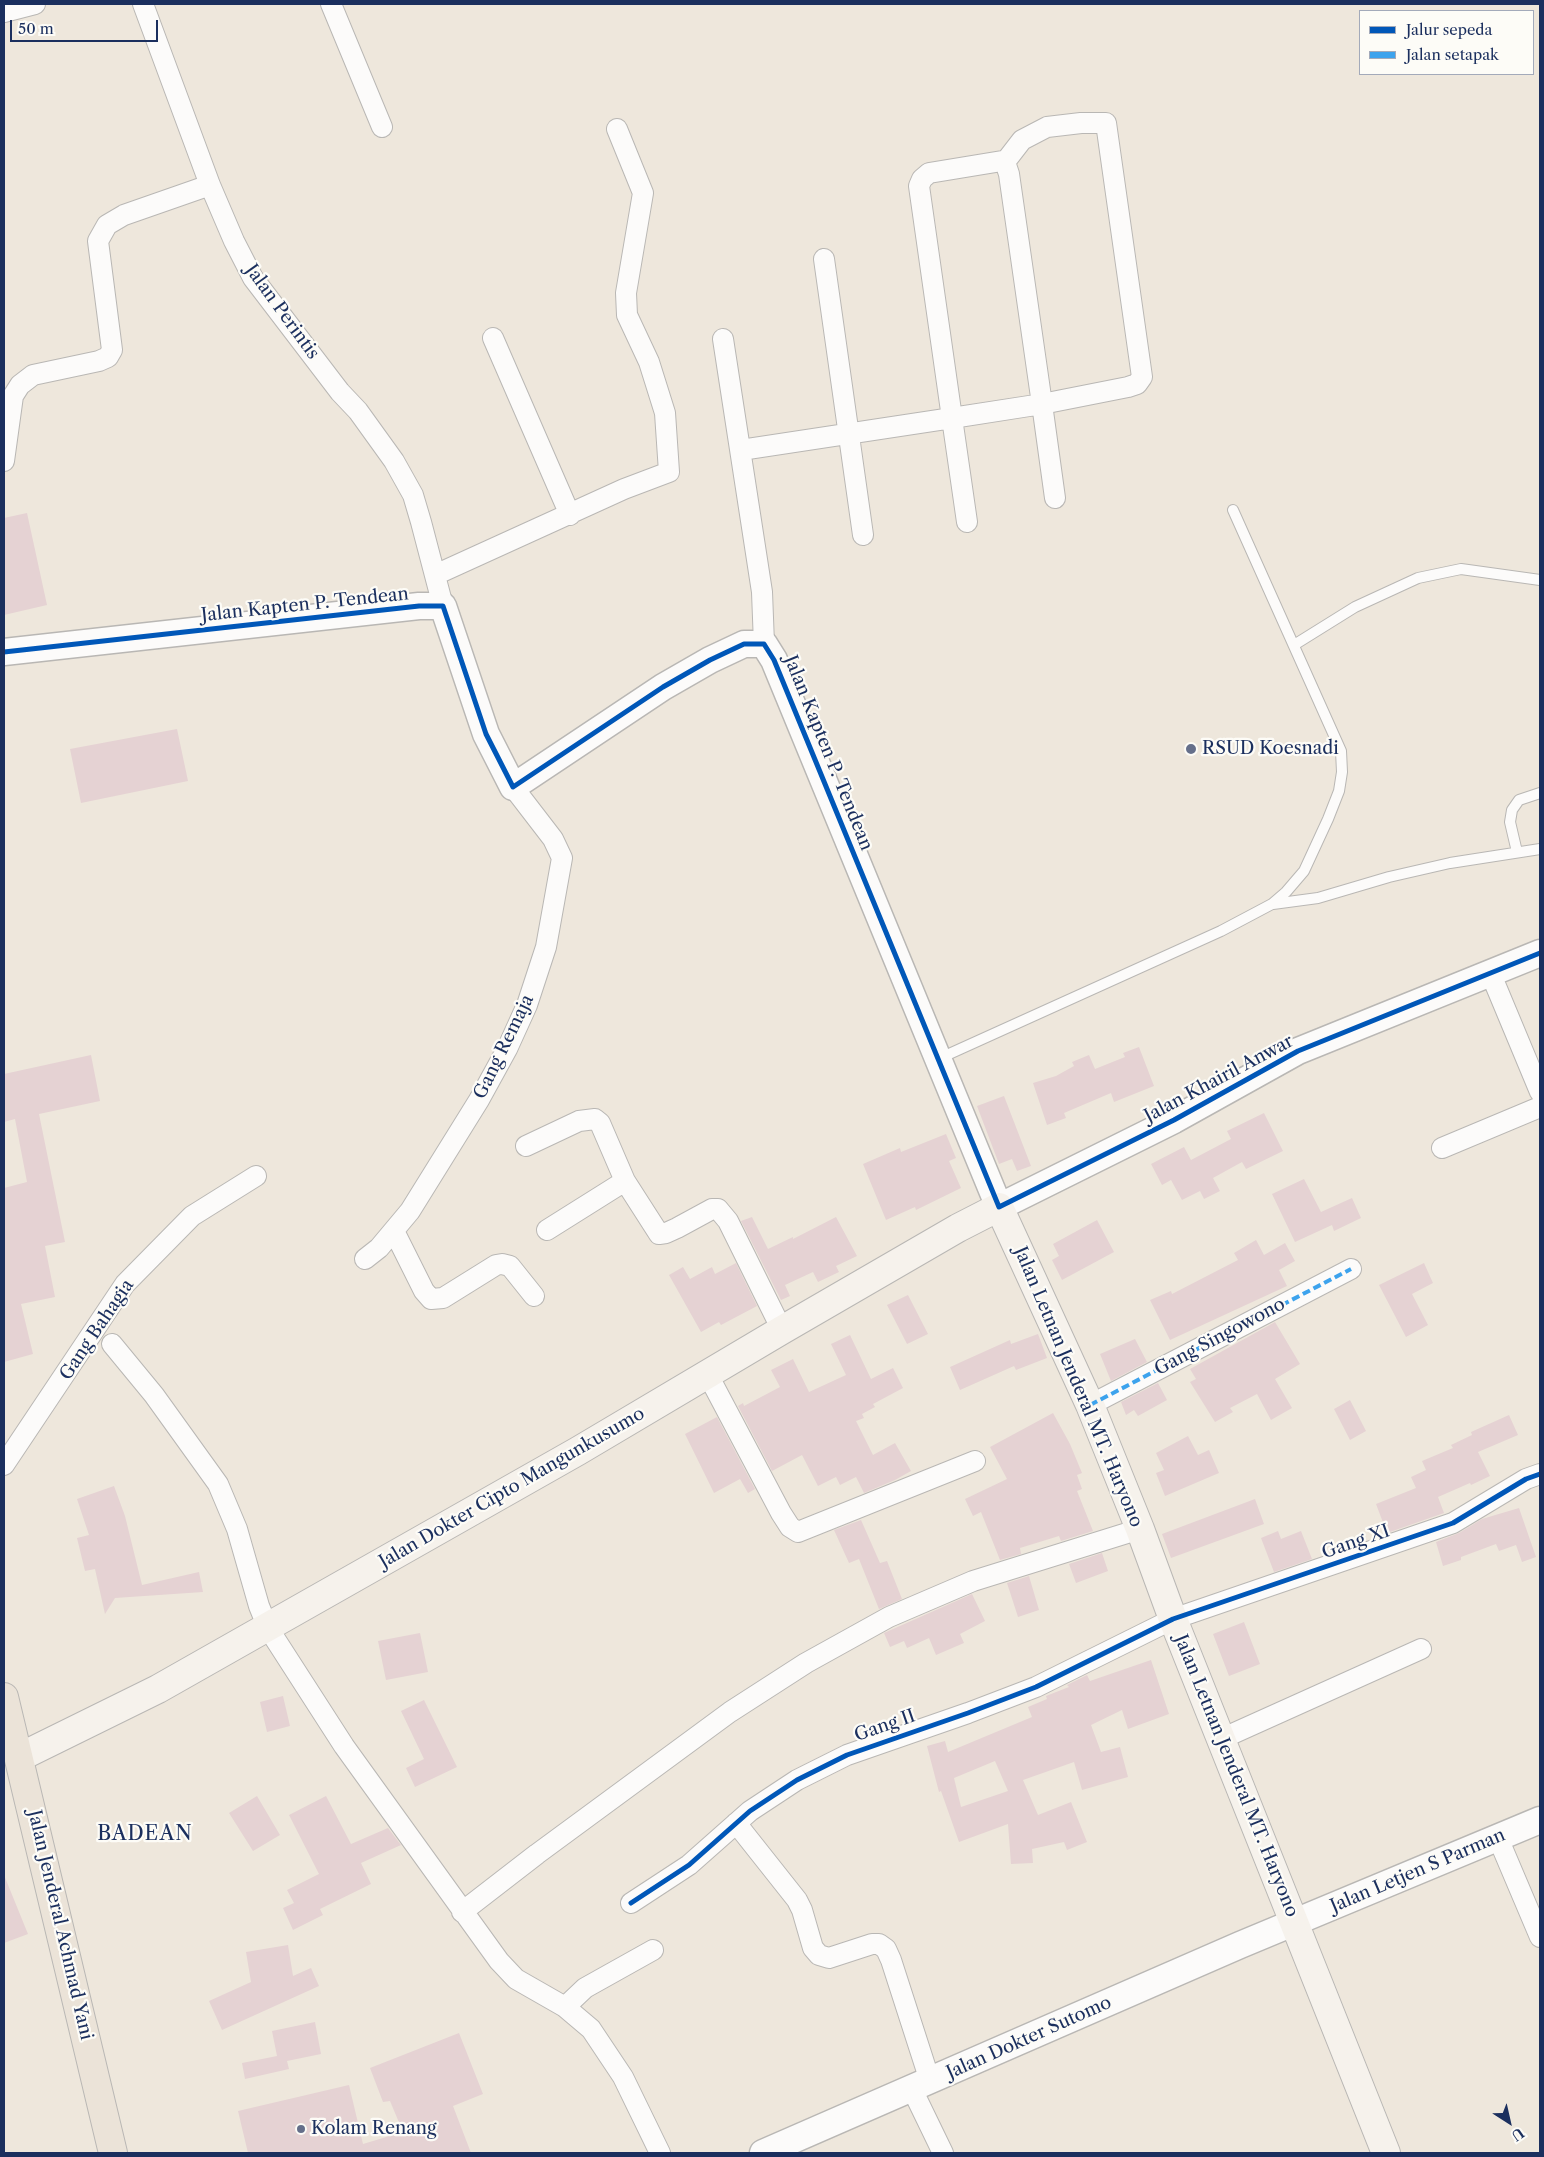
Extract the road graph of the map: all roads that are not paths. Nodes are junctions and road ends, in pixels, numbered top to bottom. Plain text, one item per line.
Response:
1 (35, 4) edge
2 (143, 4) edge
3 (331, 4) edge
4 (4, 12) edge
5 (382, 127) dead end
6 (617, 129) dead end
7 (1005, 162) junction
8 (210, 185) junction
9 (824, 259) dead end
10 (494, 338) dead end
11 (723, 339) dead end
12 (1042, 404) junction
13 (952, 418) junction
14 (847, 434) junction
15 (741, 450) junction
16 (4, 461) edge
17 (1056, 498) dead end
18 (1233, 510) dead end
19 (570, 515) junction
20 (967, 522) dead end
21 (863, 535) dead end
22 (434, 575) junction
23 (1540, 580) edge
24 (443, 606) junction
25 (764, 634) junction
26 (1294, 645) junction
27 (4, 652) edge
28 (513, 787) junction
29 (1540, 793) edge
30 (1540, 849) edge
31 (1517, 852) junction
32 (1272, 904) junction
33 (1540, 954) edge
34 (1490, 972) junction
35 (938, 1059) junction
36 (1540, 1092) edge
37 (1540, 1107) edge
38 (526, 1146) dead end
39 (1442, 1148) dead end
40 (256, 1176) dead end
41 (625, 1181) junction
42 (999, 1207) junction
43 (547, 1230) dead end
44 (394, 1231) junction
45 (365, 1259) dead end
46 (1350, 1269) dead end
47 (534, 1296) dead end
48 (782, 1330) junction
49 (112, 1344) dead end
50 (708, 1375) junction
51 (1090, 1405) junction
52 (974, 1461) dead end
53 (4, 1466) edge
54 (1540, 1474) edge
55 (1140, 1529) junction
56 (1173, 1619) junction
57 (268, 1628) junction
58 (1421, 1649) dead end
59 (4, 1697) edge
60 (1221, 1738) junction
61 (20, 1757) junction
62 (1540, 1820) edge
63 (736, 1822) junction
64 (1498, 1838) junction
65 (631, 1903) dead end
66 (462, 1912) junction
67 (1295, 1922) junction
68 (1540, 1937) edge
69 (653, 1950) dead end
70 (566, 2008) junction
71 (921, 2085) junction
72 (113, 2153) edge
73 (660, 2153) edge
74 (763, 2153) edge
75 (943, 2153) edge
76 (1386, 2153) edge

1 - 4 street
2 - 8 street, Jalan Perintis
3 - 5 street
6 - 19 street
7 - 12 street
7 - 12 street
7 - 13 street
8 - 16 street
8 - 22 street, Jalan Perintis
9 - 14 street
10 - 19 street
11 - 15 street
12 - 13 street
12 - 17 street
13 - 14 street
13 - 20 street
14 - 15 street
14 - 21 street
15 - 25 street
18 - 26 lane
19 - 22 street
22 - 24 street, Jalan Perintis
23 - 26 lane
24 - 27 street, Jalan Kapten P. Tendean
24 - 28 street
25 - 28 street, Jalan Kapten P. Tendean
25 - 35 street, Jalan Kapten P. Tendean
26 - 32 lane
28 - 44 street, Gang Remaja
29 - 31 lane
30 - 31 lane
31 - 32 lane
32 - 35 lane
33 - 34 street, Jalan Khairil Anwar
34 - 36 street
34 - 42 street, Jalan Khairil Anwar
35 - 42 street, Jalan Kapten P. Tendean
37 - 39 street
38 - 41 street
40 - 53 street, Gang Bahagia
41 - 43 street
41 - 48 street
42 - 48 main road, Jalan Dokter Cipto Mangunkusumo
42 - 51 main road, Jalan Letnan Jenderal MT. Haryono
44 - 45 street, Gang Remaja
44 - 47 street
46 - 51 street, Gang Singowono
48 - 50 main road, Jalan Dokter Cipto Mangunkusumo
49 - 57 street
50 - 52 street
50 - 57 main road, Jalan Dokter Cipto Mangunkusumo
51 - 55 main road, Jalan Letnan Jenderal MT. Haryono
54 - 56 street, Gang XI
55 - 56 main road, Jalan Letnan Jenderal MT. Haryono
55 - 66 street
56 - 60 main road, Jalan Letnan Jenderal MT. Haryono
56 - 63 street, Gang II
57 - 61 main road, Jalan Dokter Cipto Mangunkusumo
57 - 66 street
58 - 60 street
59 - 61 main road, Jalan Jenderal Achmad Yani
60 - 67 main road, Jalan Letnan Jenderal MT. Haryono
61 - 72 main road, Jalan Jenderal Achmad Yani
62 - 64 street, Jalan Letjen S Parman
63 - 65 street, Gang II
63 - 71 street
64 - 67 street, Jalan Letjen S Parman
64 - 68 street
66 - 70 street
67 - 71 street, Jalan Dokter Sutomo
67 - 76 main road, Jalan Letnan Jenderal MT. Haryono
69 - 70 street
70 - 73 street
71 - 74 street, Jalan Dokter Sutomo
71 - 75 street

